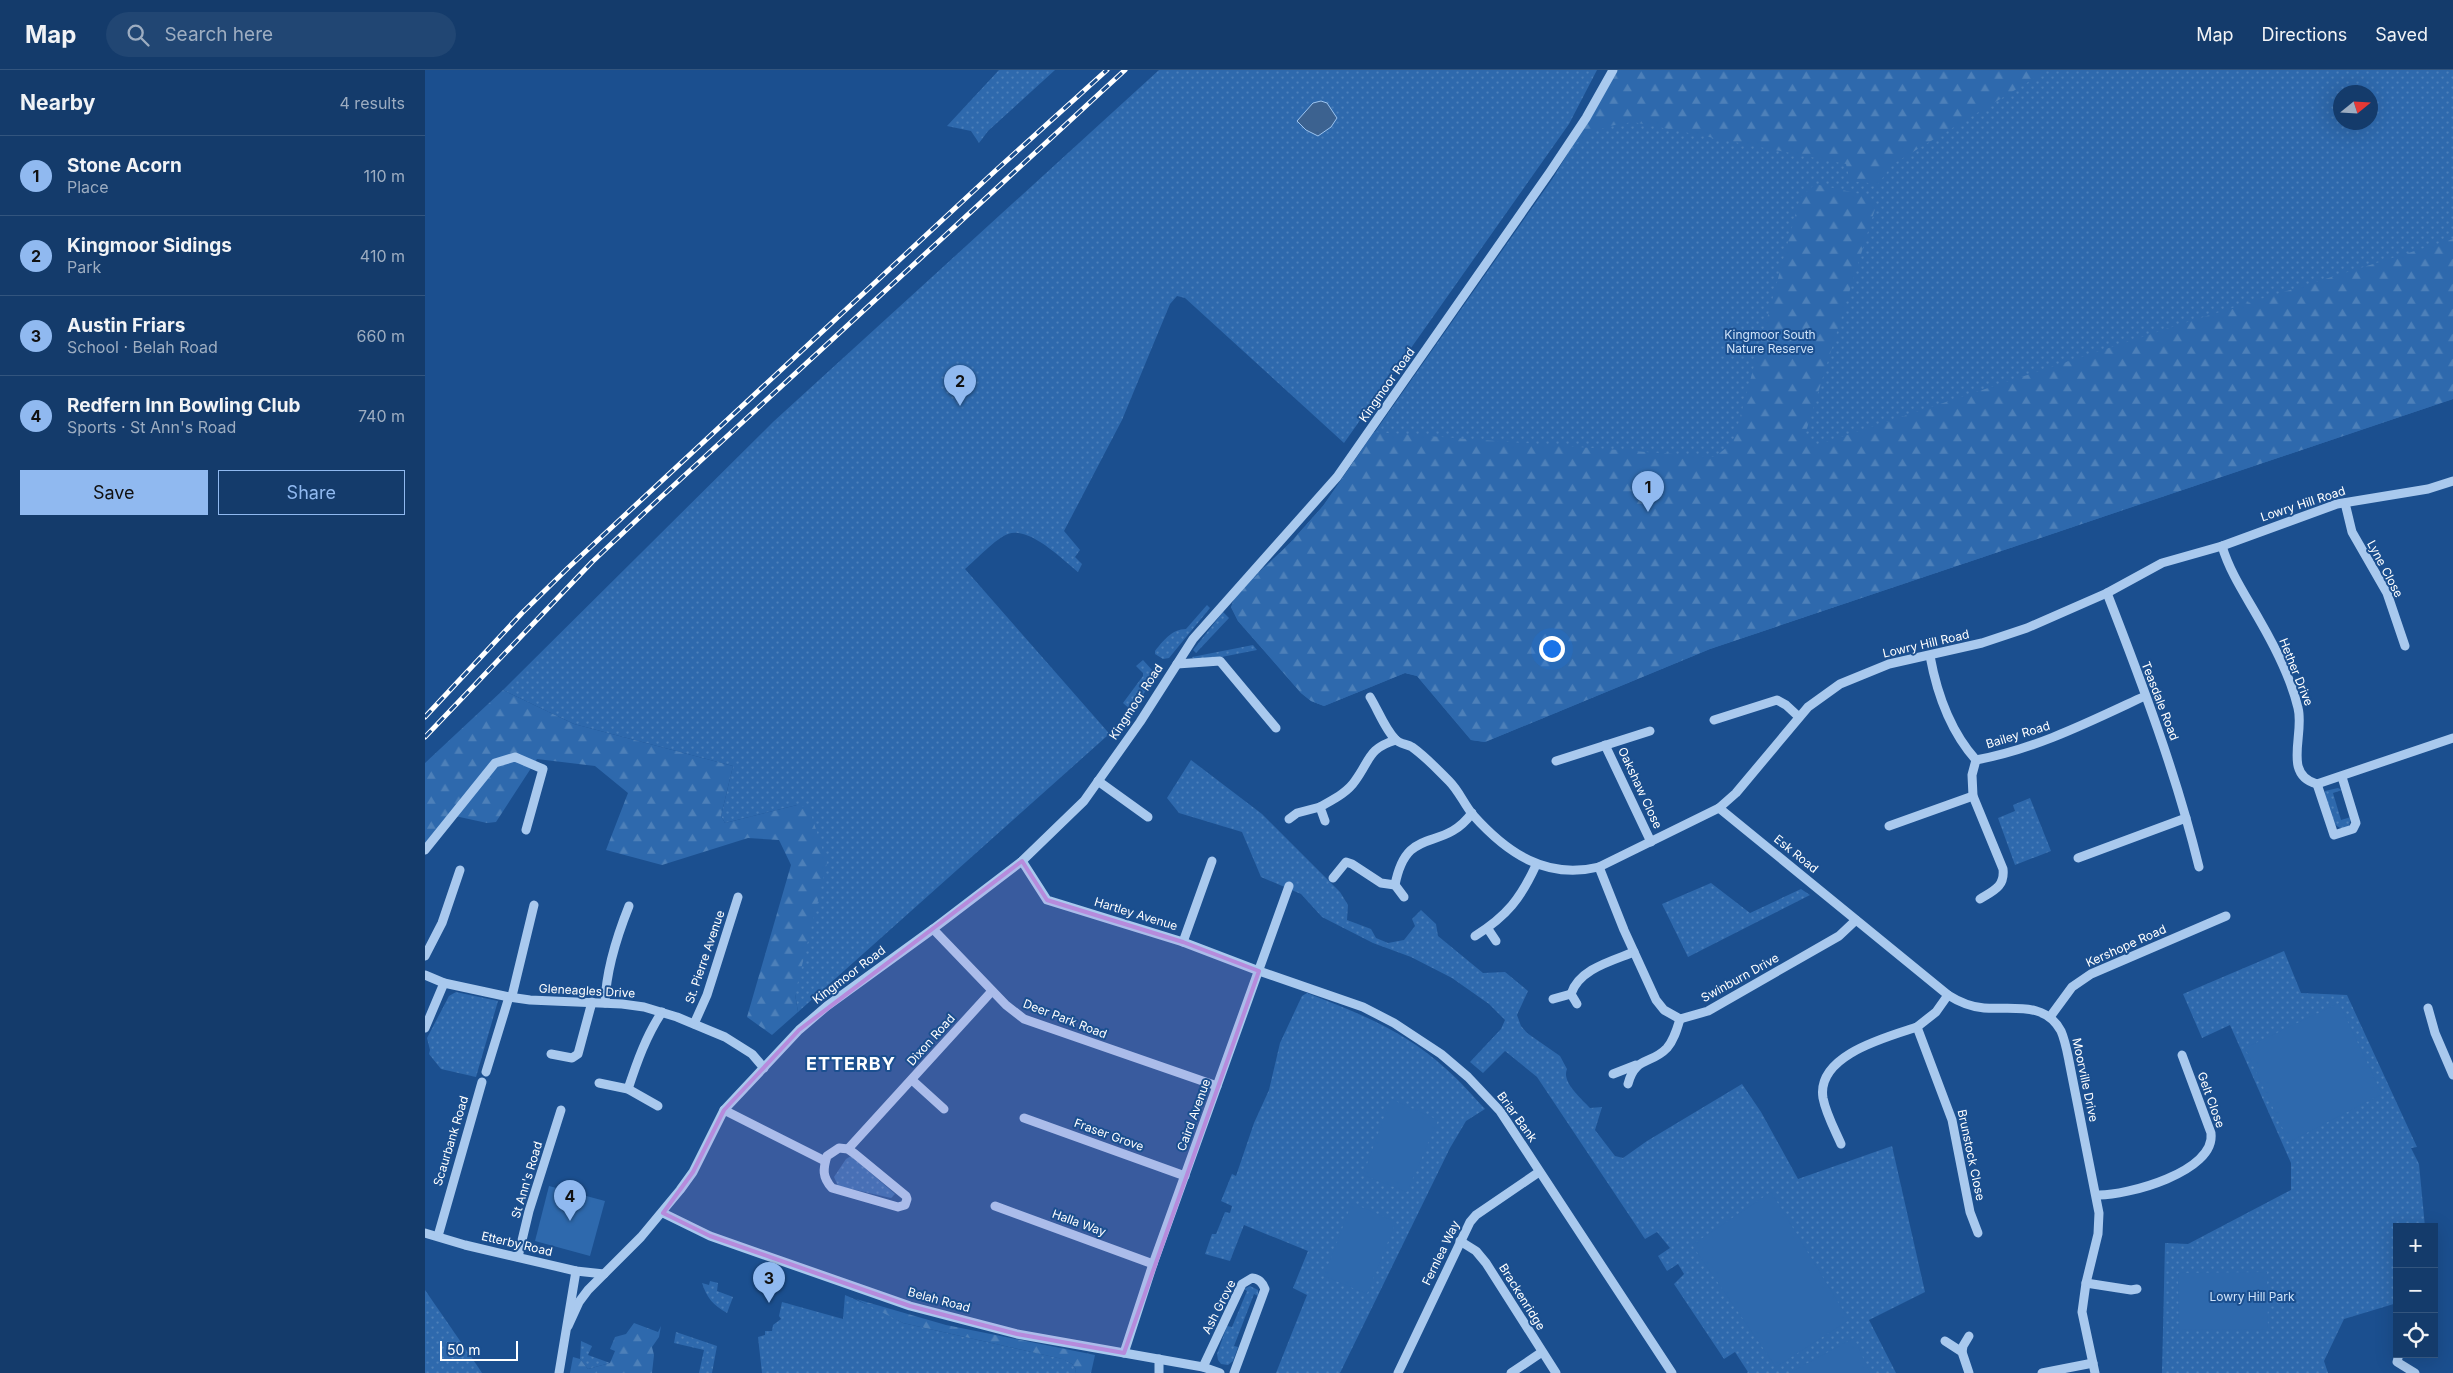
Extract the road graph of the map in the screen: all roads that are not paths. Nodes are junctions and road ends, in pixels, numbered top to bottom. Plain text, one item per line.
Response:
1 (1613, 70) edge
2 (2453, 480) edge
3 (2345, 503) junction
4 (2222, 546) junction
5 (2107, 593) junction
6 (2405, 646) dead end
7 (1930, 656) junction
8 (1177, 664) junction
9 (2145, 696) junction
10 (1370, 697) dead end
11 (1799, 717) junction
12 (1714, 720) dead end
13 (1276, 728) dead end
14 (1650, 731) dead end
15 (2453, 738) edge
16 (1396, 740) junction
17 (1605, 744) junction
18 (1976, 760) junction
19 (1556, 761) dead end
20 (2342, 777) junction
21 (1098, 781) junction
22 (2317, 784) junction
23 (1973, 796) junction
24 (1320, 807) junction
25 (1719, 808) junction
26 (1471, 813) junction
27 (1148, 817) dead end
28 (2186, 818) junction
29 (1289, 819) dead end
30 (1325, 821) dead end
31 (1889, 826) dead end
32 (526, 830) dead end
33 (1651, 842) junction
34 (425, 850) edge
35 (2078, 858) dead end
36 (1021, 861) junction
37 (1212, 862) dead end
38 (1536, 865) junction
39 (1599, 867) junction
40 (2199, 867) dead end
41 (460, 870) dead end
42 (1333, 878) dead end
43 (1395, 885) junction
44 (1289, 886) dead end
45 (738, 897) dead end
46 (1404, 897) dead end
47 (1979, 899) dead end
48 (534, 905) dead end
49 (629, 906) dead end
50 (2226, 916) dead end
51 (1856, 920) junction
52 (1488, 929) junction
53 (933, 930) junction
54 (1475, 936) dead end
55 (1496, 941) dead end
56 (1183, 942) junction
57 (1634, 952) junction
58 (425, 956) edge
59 (1259, 972) junction
60 (425, 975) edge
61 (444, 984) junction
62 (992, 991) junction
63 (1571, 994) junction
64 (1948, 995) junction
65 (510, 996) junction
66 (1553, 998) dead end
67 (592, 1002) junction
68 (605, 1003) junction
69 (1577, 1004) dead end
70 (2428, 1008) dead end
71 (662, 1012) junction
72 (2050, 1017) junction
73 (1680, 1019) junction
74 (694, 1024) junction
75 (1917, 1027) junction
76 (425, 1028) edge
77 (551, 1054) dead end
78 (2182, 1055) dead end
79 (1637, 1065) junction
80 (764, 1068) junction
81 (486, 1072) dead end
82 (1613, 1074) dead end
83 (2453, 1075) edge
84 (912, 1080) junction
85 (482, 1082) dead end
86 (599, 1083) dead end
87 (1628, 1084) dead end
88 (1217, 1086) junction
89 (628, 1089) junction
90 (658, 1106) dead end
91 (561, 1110) dead end
92 (724, 1110) junction
93 (944, 1110) dead end
94 (1024, 1118) dead end
95 (1841, 1144) dead end
96 (847, 1150) junction
97 (825, 1162) junction
98 (1539, 1172) junction
99 (1185, 1176) junction
100 (2097, 1195) junction
101 (995, 1206) dead end
102 (663, 1212) junction
103 (425, 1233) edge
104 (1978, 1233) dead end
105 (438, 1236) junction
106 (1460, 1241) junction
107 (518, 1257) junction
108 (1153, 1264) junction
109 (576, 1270) junction
110 (604, 1274) junction
111 (2086, 1283) junction
112 (2137, 1289) dead end
113 (568, 1326) junction
114 (1969, 1336) dead end
115 (1945, 1341) dead end
116 (1542, 1352) junction
117 (1962, 1352) junction
118 (1124, 1353) junction
119 (1159, 1359) junction
120 (2395, 1360) edge
121 (2093, 1363) junction
122 (1203, 1367) junction
123 (559, 1373) edge
124 (1159, 1373) edge
125 (1220, 1373) edge
126 (1234, 1373) edge
127 (1398, 1373) edge
128 (1511, 1373) edge
129 (1556, 1373) edge
130 (1672, 1373) edge
131 (1969, 1373) edge
132 (2043, 1373) edge
133 (2095, 1373) edge
134 (2415, 1373) edge

1 - 8 street, Kingmoor Road
2 - 3 street, Lowry Hill Road
3 - 4 street, Lowry Hill Road
3 - 6 street, Lyne Close
4 - 5 street, Lowry Hill Road
4 - 22 street, Hether Drive
5 - 7 street, Lowry Hill Road
5 - 9 street, Teasdale Road
7 - 11 street, Lowry Hill Road
7 - 18 street, Bailey Road
8 - 13 street
8 - 21 street, Kingmoor Road
9 - 18 street, Bailey Road
9 - 28 street, Teasdale Road
10 - 16 street
11 - 12 street
11 - 25 street, Lowry Hill Road
14 - 17 street, Oakshaw Close
15 - 20 street
16 - 24 street
16 - 26 street, Lowry Hill Road
17 - 19 street, Oakshaw Close
17 - 33 street, Oakshaw Close
18 - 23 street
20 - 22 street
20 - 22 street
21 - 27 street
21 - 36 street, Kingmoor Road
23 - 31 street
23 - 47 street
24 - 29 street
24 - 30 street
25 - 33 street, Lowry Hill Road
25 - 51 street, Esk Road
26 - 38 street, Lowry Hill Road
26 - 43 street
28 - 35 street
28 - 40 street, Teasdale Road
32 - 34 street
33 - 39 street, Lowry Hill Road
36 - 53 street, Kingmoor Road
36 - 56 street, Hartley Avenue
37 - 56 street
38 - 39 street, Lowry Hill Road
38 - 52 street
39 - 57 street
41 - 58 street
42 - 43 street
43 - 46 street
44 - 59 street, Caird Avenue
45 - 74 street, St. Pierre Avenue
48 - 65 street
49 - 68 street
50 - 72 street, Kershope Road
51 - 64 street
51 - 73 street, Swinburn Drive
52 - 54 street
52 - 55 street
53 - 62 street, Deer Park Road
53 - 80 street, Kingmoor Road
56 - 59 street, Hartley Avenue
57 - 63 street
57 - 73 street
59 - 88 street, Caird Avenue
59 - 98 street, Briar Bank
60 - 61 street, Gleneagles Drive
61 - 65 street, Gleneagles Drive
61 - 76 street
62 - 84 street, Dixon Road
62 - 88 street, Deer Park Road
63 - 66 street
63 - 69 street
64 - 72 street
64 - 75 street
65 - 67 street, Gleneagles Drive
65 - 81 street
67 - 68 street, Gleneagles Drive
67 - 77 street
68 - 71 street, Gleneagles Drive
70 - 83 street
71 - 74 street, Gleneagles Drive
71 - 89 street
72 - 100 street, Moorville Drive
73 - 79 street
74 - 80 street, Gleneagles Drive
75 - 95 street
75 - 104 street, Brunstock Close
78 - 100 street, Gelt Close
79 - 82 street
79 - 87 street
80 - 92 street, Kingmoor Road
84 - 93 street
84 - 96 street, Dixon Road
85 - 105 street, Scaurbank Road
86 - 89 street
88 - 99 street, Caird Avenue
89 - 90 street
91 - 107 street, St Ann's Road
92 - 97 street
92 - 102 street, Kingmoor Road
94 - 99 street, Fraser Grove
96 - 97 street
96 - 97 street
98 - 106 street, Fernlea Way
98 - 130 street, Briar Bank
99 - 108 street, Caird Avenue
100 - 111 street, Moorville Drive
101 - 108 street, Halla Way
102 - 110 street, Kingmoor Road
102 - 118 street, Belah Road
103 - 105 street, Etterby Road
105 - 107 street, Etterby Road
106 - 116 street, Brackenridge
106 - 127 street, Fernlea Way
107 - 109 street, Etterby Road
108 - 118 street, Caird Avenue
109 - 110 street, Etterby Road
109 - 113 street
110 - 113 street, Kingmoor Road
111 - 112 street
111 - 121 street, Moorville Drive
113 - 123 street
114 - 117 street
115 - 117 street
116 - 128 street
116 - 129 street, Brackenridge
117 - 131 street
118 - 119 street, Belah Road
119 - 122 street, Belah Road
119 - 124 street
120 - 134 street
121 - 132 street
121 - 133 street, Moorville Drive
122 - 125 street, Belah Road
122 - 126 street, Ash Grove

